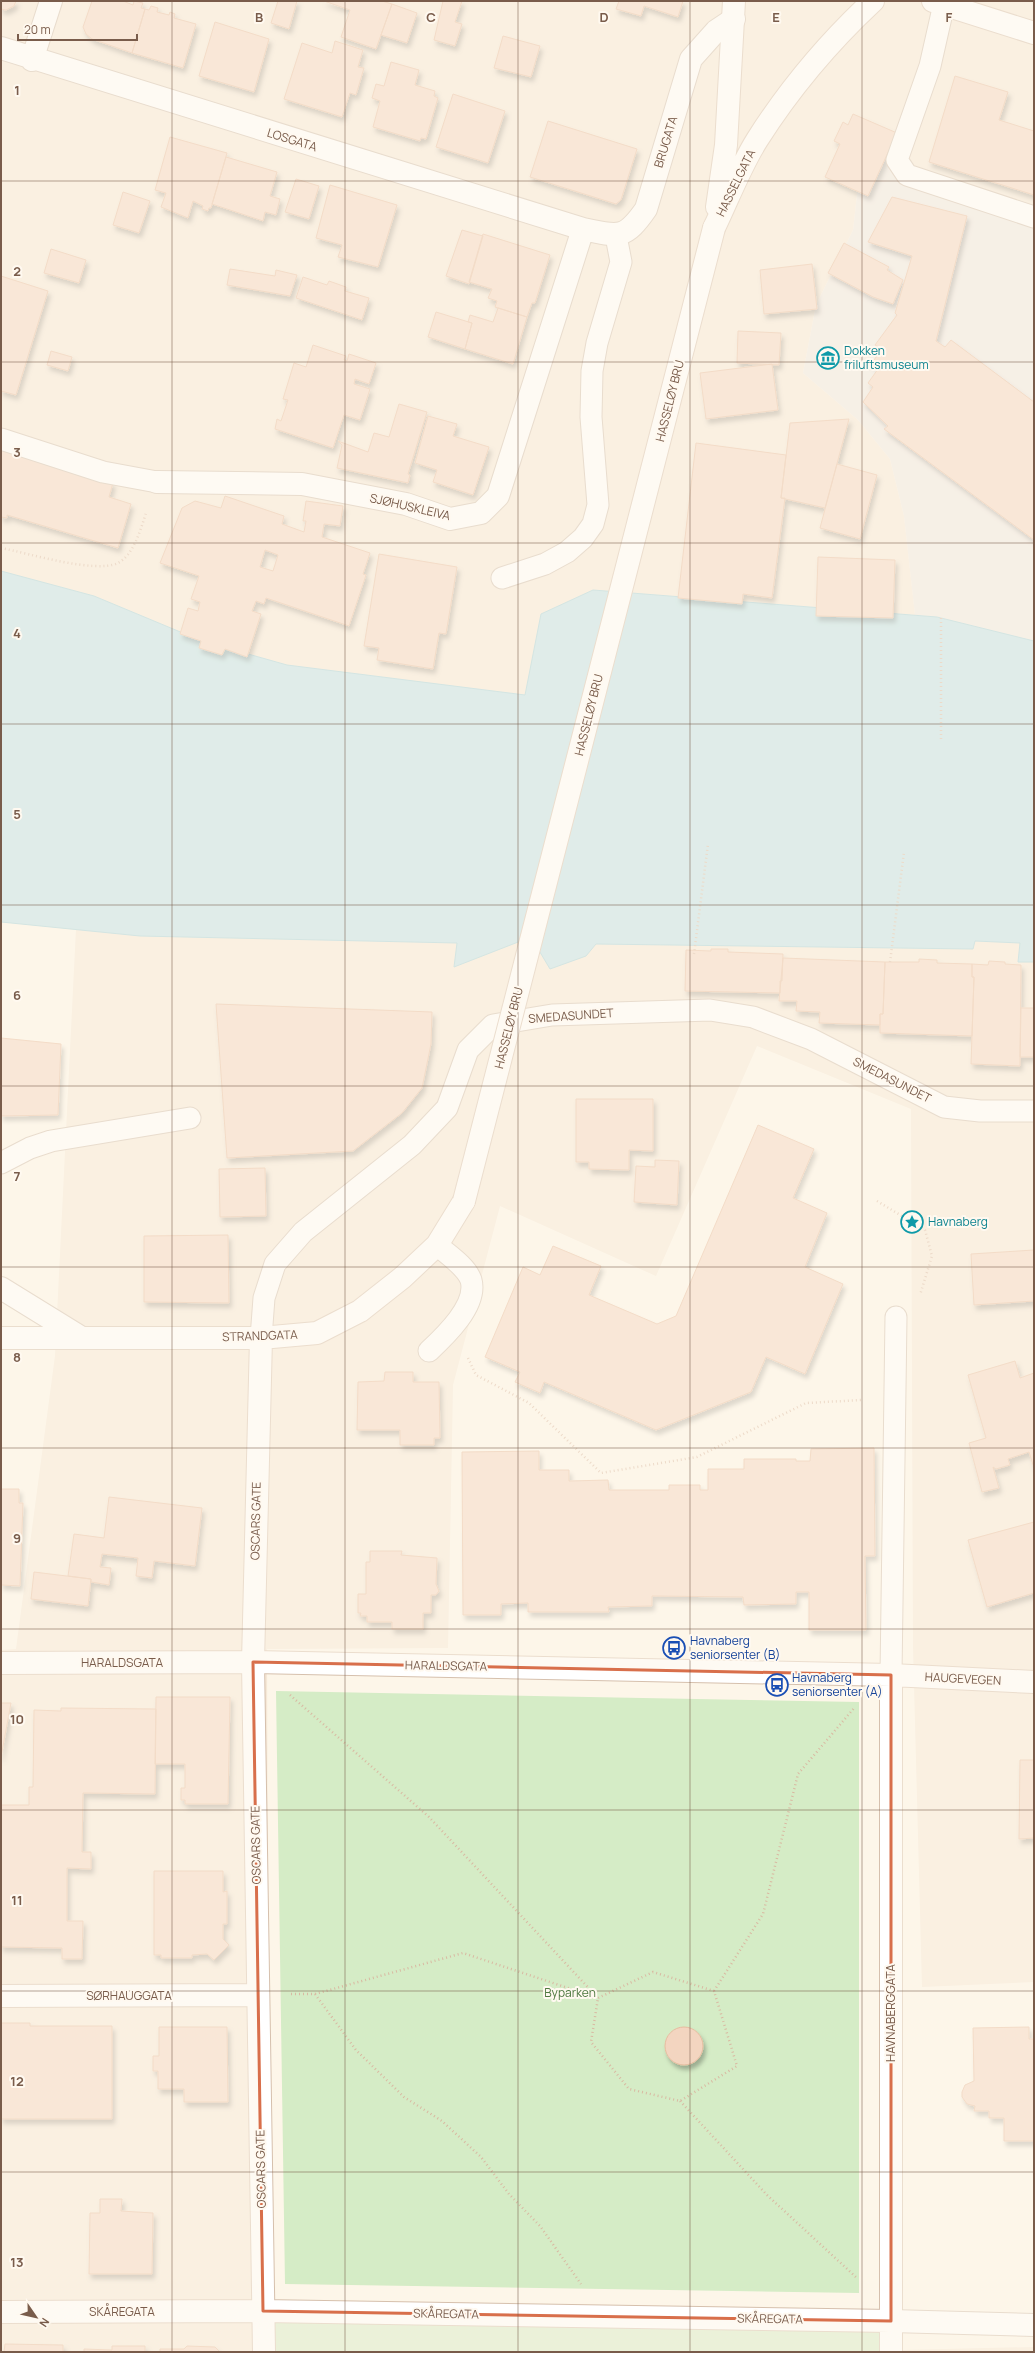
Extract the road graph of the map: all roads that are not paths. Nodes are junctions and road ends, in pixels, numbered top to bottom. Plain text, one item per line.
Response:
1 (52, 1) edge
2 (874, 1) edge
3 (938, 3) edge
4 (734, 10) edge
5 (1034, 32) edge
6 (1, 48) edge
7 (32, 60) junction
8 (1034, 217) edge
9 (714, 228) junction
10 (583, 229) junction
11 (616, 236) junction
12 (1, 439) edge
13 (157, 482) joint
14 (502, 578) dead end
15 (1034, 1110) edge
16 (190, 1118) dead end
17 (1, 1163) edge
18 (464, 1202) joint
19 (437, 1244) junction
20 (1, 1288) edge
21 (896, 1317) road end
22 (1, 1338) edge
23 (82, 1338) junction
24 (261, 1338) junction
25 (429, 1351) dead end
26 (253, 1662) junction
27 (1, 1663) edge
28 (891, 1675) junction
29 (1034, 1682) edge
30 (258, 1995) junction
31 (1, 1996) edge
32 (263, 2311) junction
33 (1, 2312) edge
34 (891, 2321) junction
35 (1034, 2325) edge
36 (264, 2352) edge
37 (891, 2352) edge

1 - 7 street
2 - 9 street, HASSELGATA
3 - 5 street
3 - 8 lane
4 - 9 street, HASSELGATA
4 - 11 street, BRUGATA
6 - 7 street, LOSGATA
7 - 10 street, LOSGATA
9 - 18 street, HASSELØY BRU, bridge
10 - 11 street
10 - 13 street, SJØHUSKLEIVA
11 - 14 lane
12 - 13 lane
15 - 24 lane, SMEDASUNDET
16 - 17 lane
18 - 19 street, STRANDGATA
19 - 24 street, STRANDGATA
19 - 25 lane
20 - 23 street
21 - 28 lane
22 - 23 street, STRANDGATA
23 - 24 street, STRANDGATA
24 - 26 street, OSCARS GATE
26 - 27 street, HARALDSGATA
26 - 28 street, HARALDSGATA
26 - 30 street, OSCARS GATE
28 - 29 street, HAUGEVEGEN
28 - 34 street, HAVNABERGGATA
30 - 31 street, SØRHAUGGATA
30 - 32 street, OSCARS GATE
32 - 33 street, SKÅREGATA
32 - 34 street, SKÅREGATA
32 - 36 street, OSCARS GATE
34 - 35 street, SKÅREGATA
34 - 37 street, HAVNABERGGATA

